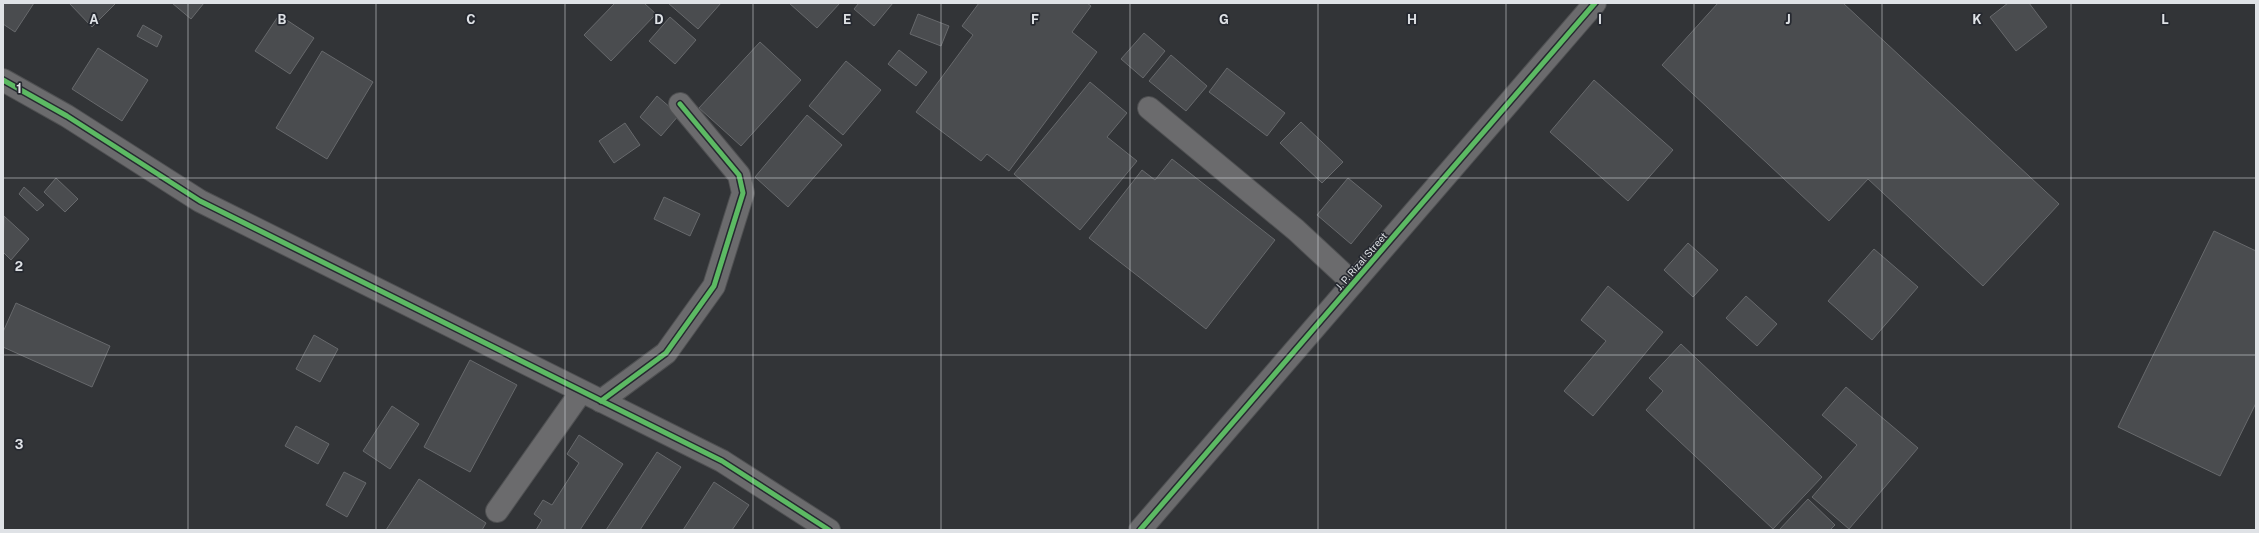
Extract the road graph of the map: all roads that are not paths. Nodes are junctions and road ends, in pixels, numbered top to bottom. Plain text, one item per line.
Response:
1 (1595, 3) edge
2 (3, 80) edge
3 (680, 104) dead end
4 (1149, 108) dead end
5 (1353, 283) junction
6 (581, 392) junction
7 (601, 401) junction
8 (497, 511) dead end
9 (829, 530) edge
10 (1140, 530) edge

1 - 5 street, J. P. Rizal Street
2 - 6 street
3 - 7 street
4 - 5 street
5 - 10 street, J. P. Rizal Street
6 - 7 street
6 - 8 street
7 - 9 street

